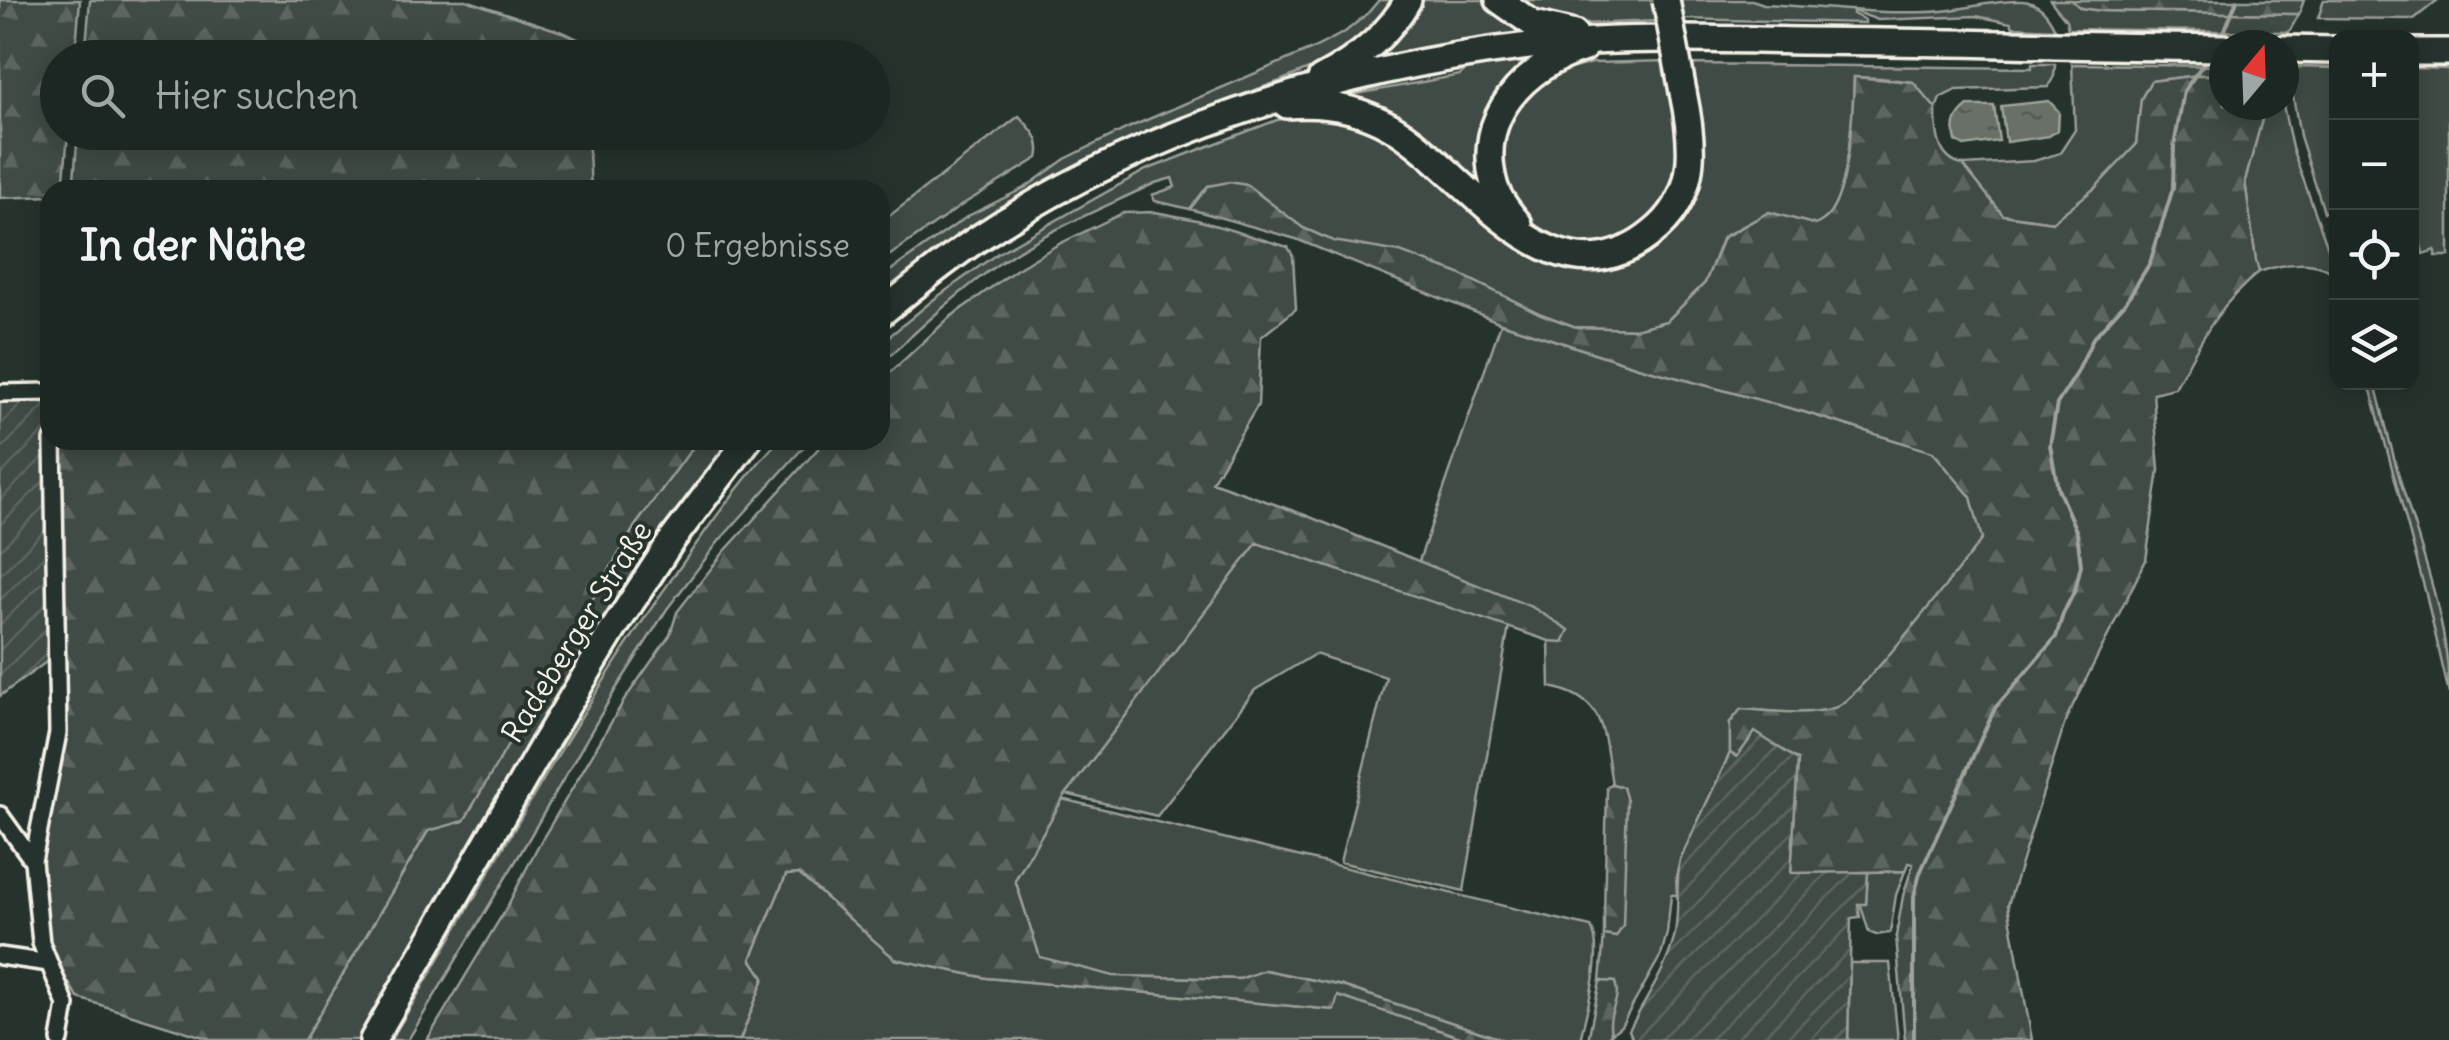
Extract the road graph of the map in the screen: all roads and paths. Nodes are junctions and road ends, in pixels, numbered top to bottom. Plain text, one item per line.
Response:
1 (1408, 0) edge
2 (1499, 0) edge
3 (1666, 0) edge
4 (1608, 40) junction
5 (2209, 48) edge
6 (2299, 50) edge
7 (2329, 50) edge
8 (2419, 52) edge
9 (2449, 52) edge
10 (1291, 96) junction
11 (1257, 107) junction
12 (1534, 242) junction
13 (890, 306) edge
14 (40, 392) edge
15 (0, 394) edge
16 (53, 450) edge
17 (740, 450) edge
18 (0, 815) edge
19 (33, 861) junction
20 (0, 956) edge
21 (49, 962) junction
22 (60, 1040) edge
23 (373, 1040) edge

1 - 10 highway
2 - 4 highway
3 - 12 highway, bridge
4 - 5 highway
4 - 10 highway
4 - 12 highway
6 - 7 highway
8 - 9 highway
10 - 11 highway
11 - 12 highway
11 - 13 highway
14 - 15 street
16 - 19 street
17 - 23 highway, Radeberger Straße
18 - 19 street
19 - 21 street
20 - 21 street
21 - 22 street

